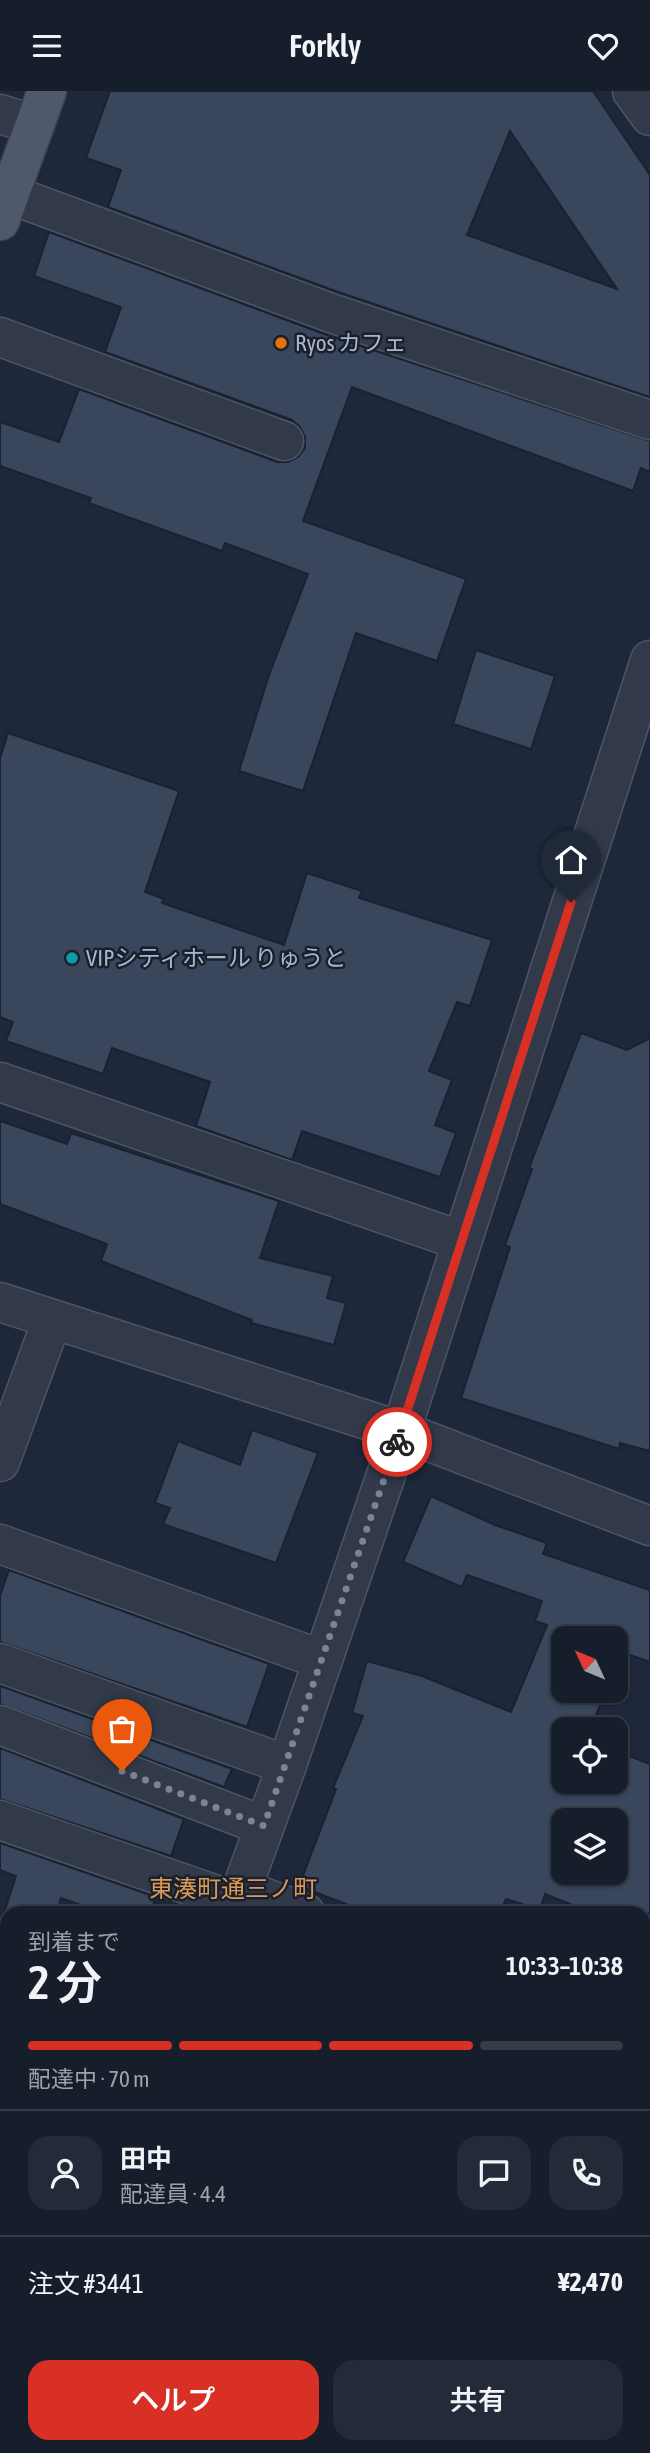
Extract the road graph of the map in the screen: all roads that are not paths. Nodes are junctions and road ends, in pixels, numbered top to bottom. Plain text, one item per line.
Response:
1 (632, 91) edge
2 (27, 110) edge
3 (650, 116) edge
4 (5, 207) edge
5 (0, 337) edge
6 (650, 420) edge
7 (284, 441) dead end
8 (650, 660) edge
9 (629, 719) junction
10 (650, 756) edge
11 (0, 1082) edge
12 (463, 1241) junction
13 (0, 1302) edge
14 (52, 1320) junction
15 (401, 1431) junction
16 (2, 1453) edge
17 (650, 1526) edge
18 (0, 1544) edge
19 (323, 1660) junction
20 (0, 1663) edge
21 (0, 1724) edge
22 (287, 1765) junction
23 (0, 1820) edge
24 (264, 1826) junction
25 (237, 1901) edge
26 (265, 1906) edge

1 - 3 street
2 - 4 main road
4 - 6 street
5 - 7 street
8 - 9 street
9 - 10 street
9 - 12 street
11 - 12 street
12 - 15 street
13 - 14 street
14 - 15 street
14 - 16 street
15 - 17 street
15 - 19 street
18 - 19 street
19 - 22 street
20 - 22 street
21 - 24 street
22 - 24 street
23 - 25 street
24 - 25 street
25 - 26 street

